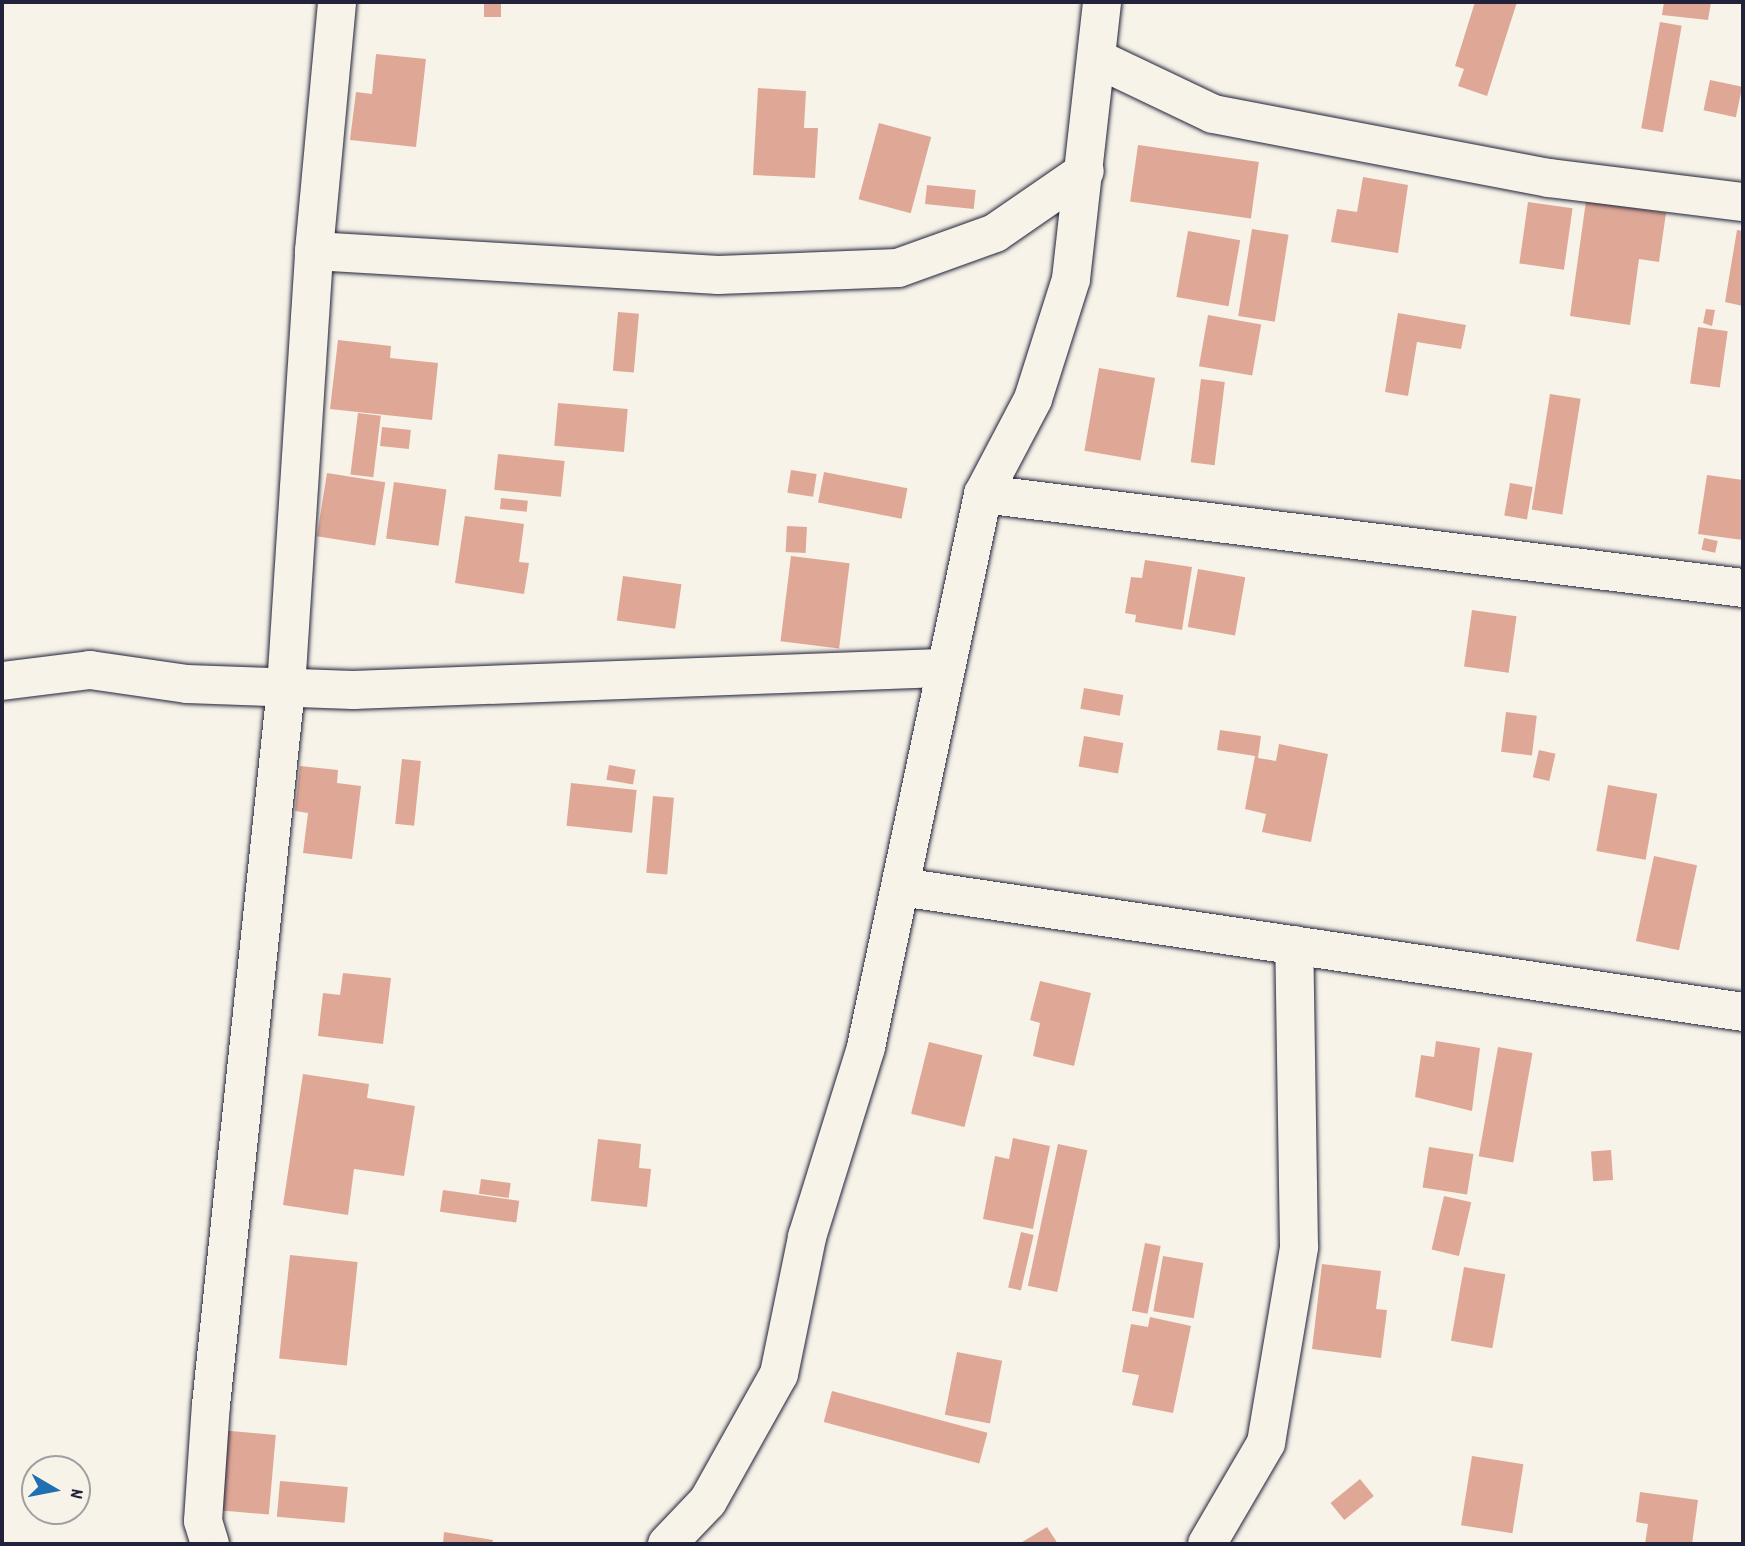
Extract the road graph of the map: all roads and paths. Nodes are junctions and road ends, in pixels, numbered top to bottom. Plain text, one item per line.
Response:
1 (337, 2) edge
2 (1102, 2) edge
3 (1100, 60) junction
4 (1085, 171) junction
5 (1743, 202) edge
6 (314, 251) junction
7 (983, 494) junction
8 (1743, 588) edge
9 (941, 668) junction
10 (2, 681) edge
11 (286, 688) junction
12 (901, 887) junction
13 (1294, 945) junction
14 (1743, 1012) edge
15 (210, 1544) edge
16 (667, 1544) edge
17 (1207, 1544) edge

1 - 6 street
2 - 3 street
3 - 4 street
3 - 5 street
4 - 6 street
4 - 7 street
6 - 11 street
7 - 8 street
7 - 9 street
9 - 11 street
9 - 12 street
10 - 11 street
11 - 15 street
12 - 13 street
12 - 16 street
13 - 14 street
13 - 17 street

